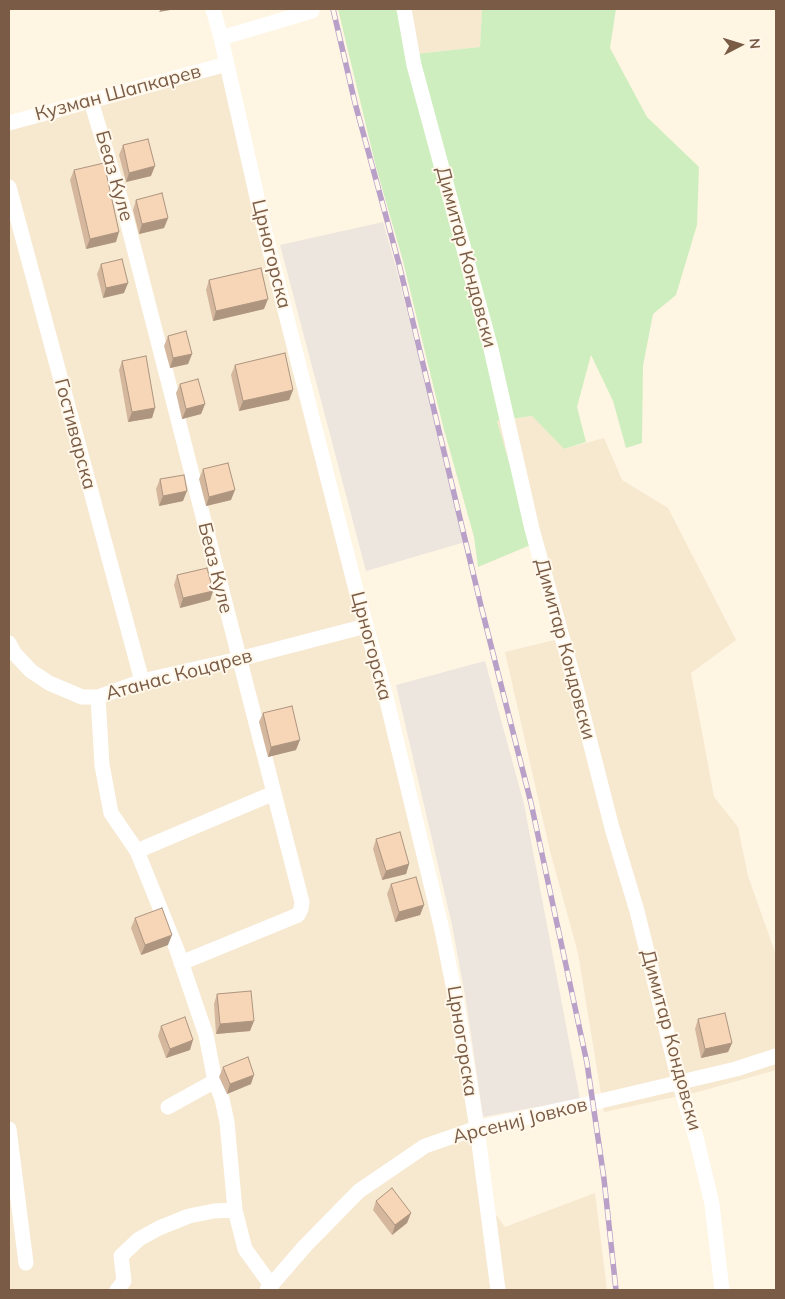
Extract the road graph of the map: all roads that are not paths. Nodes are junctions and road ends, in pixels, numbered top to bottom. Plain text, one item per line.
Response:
1 (213, 9) edge
2 (404, 9) edge
3 (312, 11) dead end
4 (221, 38) junction
5 (227, 64) junction
6 (91, 100) junction
7 (9, 123) edge
8 (9, 188) edge
9 (366, 626) junction
10 (9, 643) edge
11 (238, 659) junction
12 (142, 681) junction
13 (98, 697) junction
14 (274, 793) junction
15 (137, 851) junction
16 (181, 963) junction
17 (776, 1056) edge
18 (215, 1081) junction
19 (679, 1081) junction
20 (168, 1107) dead end
21 (477, 1128) junction
22 (9, 1129) edge
23 (235, 1210) junction
24 (26, 1263) dead end
25 (269, 1288) edge
26 (116, 1290) edge
27 (498, 1290) edge
28 (722, 1290) edge

1 - 4 street, Црногорска
2 - 19 street, Димитар Кондовски
3 - 4 street
4 - 5 street, Црногорска
5 - 6 street, Кузман Шапкарев
5 - 9 street, Црногорска
6 - 7 street, Кузман Шапкарев
6 - 11 street, Беаз Куле
8 - 12 street, Гостиварска
9 - 11 street, Атанас Коцарев
9 - 21 street, Црногорска
10 - 13 street, Атанас Коцарев
11 - 12 street, Атанас Коцарев
11 - 14 street, Беаз Куле
12 - 13 street, Атанас Коцарев
13 - 15 street
14 - 15 street
14 - 16 street, Беаз Куле
15 - 16 street
16 - 18 street
17 - 19 street, Арсениј Јовков
18 - 20 street
18 - 23 street
19 - 21 street, Арсениј Јовков
19 - 28 street, Димитар Кондовски
21 - 25 street, Арсениј Јовков
21 - 27 street, Црногорска
22 - 24 street
23 - 25 street
23 - 26 street

